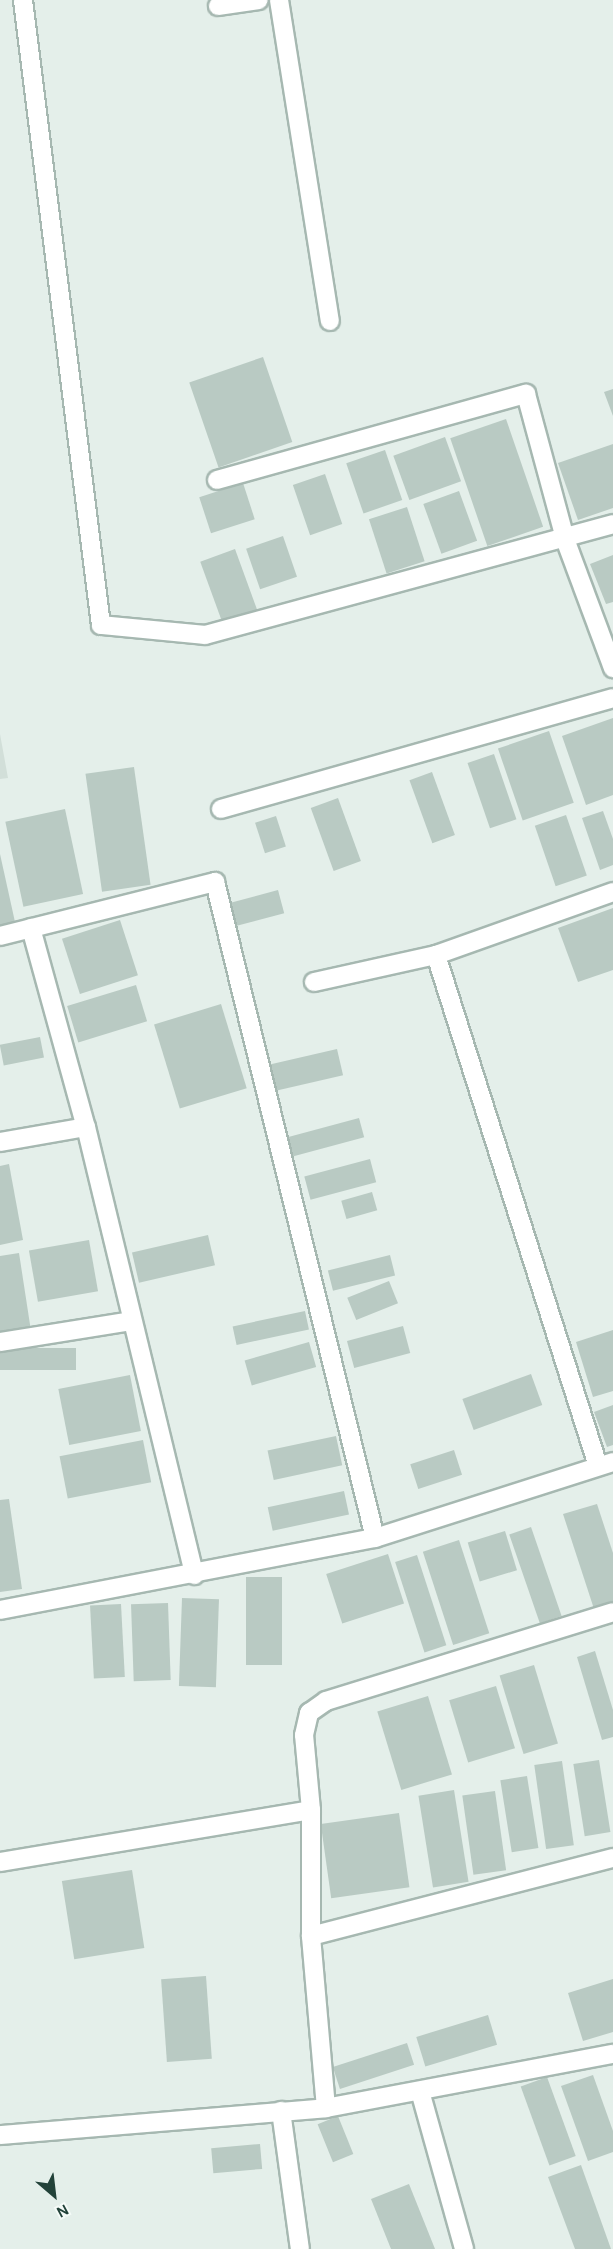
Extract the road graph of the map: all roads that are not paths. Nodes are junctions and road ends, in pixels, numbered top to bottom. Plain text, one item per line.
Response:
1 (22, 0) edge
2 (254, 0) edge
3 (259, 0) edge
4 (279, 0) edge
5 (218, 6) dead end
6 (330, 321) dead end
7 (217, 480) dead end
8 (613, 524) edge
9 (565, 539) junction
10 (613, 668) edge
11 (613, 698) edge
12 (221, 809) dead end
13 (613, 892) edge
14 (31, 928) junction
15 (0, 936) edge
16 (436, 955) junction
17 (314, 982) dead end
18 (86, 1127) junction
19 (0, 1142) edge
20 (131, 1321) junction
21 (0, 1342) edge
22 (605, 1464) edge
23 (375, 1538) junction
24 (194, 1575) junction
25 (0, 1610) edge
26 (613, 1612) edge
27 (311, 1810) junction
28 (613, 1858) edge
29 (0, 1862) edge
30 (311, 1936) junction
31 (613, 2054) edge
32 (420, 2091) junction
33 (326, 2108) junction
34 (281, 2111) junction
35 (0, 2135) edge
36 (300, 2249) edge
37 (464, 2249) edge

1 - 9 street
2 - 3 street
2 - 5 street
4 - 6 street
7 - 9 street
8 - 9 street
9 - 10 street
11 - 12 street
13 - 16 street
14 - 15 street
14 - 18 street
14 - 23 street
16 - 17 street
16 - 22 street
18 - 19 street
18 - 20 street
20 - 21 street
20 - 24 street
22 - 23 street
23 - 24 street
24 - 25 street
26 - 27 street
27 - 29 street
27 - 30 street
28 - 30 street
30 - 33 street
31 - 32 street
32 - 33 street
32 - 37 street
33 - 34 street
34 - 35 street
34 - 36 street

